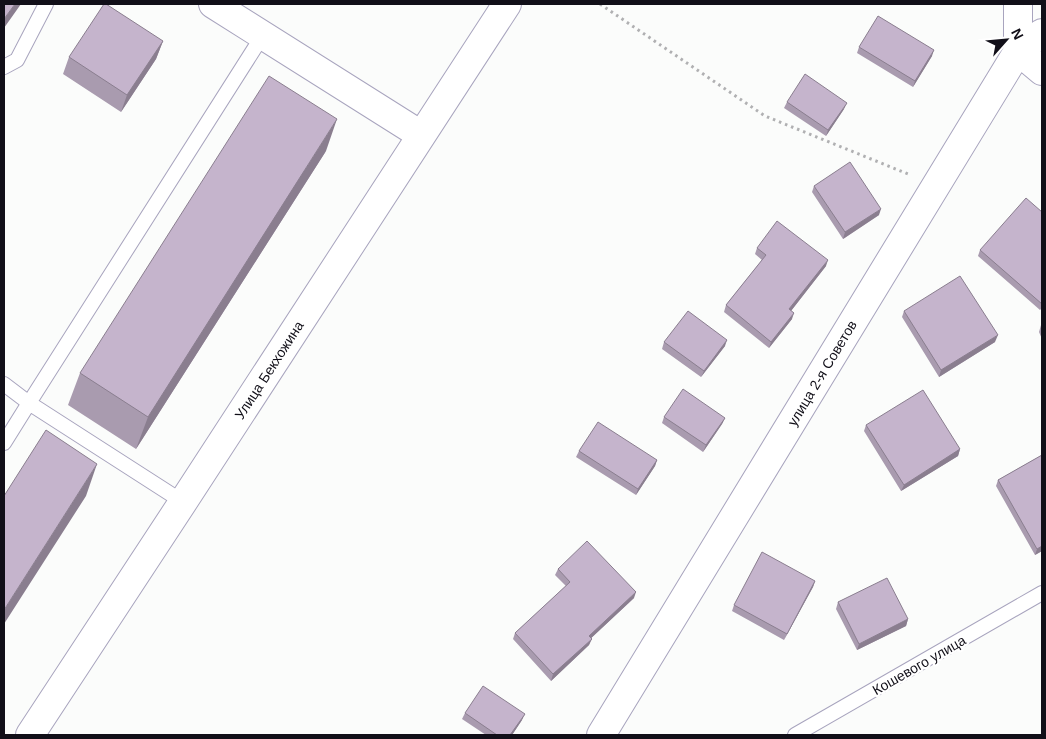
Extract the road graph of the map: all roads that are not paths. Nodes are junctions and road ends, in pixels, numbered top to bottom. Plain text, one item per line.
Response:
1 (46, 4) edge
2 (214, 4) edge
3 (507, 4) edge
4 (1018, 4) edge
5 (1042, 33) edge
6 (263, 35) junction
7 (1018, 51) junction
8 (4, 67) edge
9 (1042, 71) edge
10 (421, 135) junction
11 (4, 384) edge
12 (29, 403) junction
13 (4, 443) edge
14 (183, 502) junction
15 (1042, 593) edge
16 (30, 735) edge
17 (601, 735) edge
18 (795, 735) edge

1 - 8 lane
2 - 6 street
3 - 10 street, Улица Бекхожина
4 - 7 street
5 - 7 street
6 - 10 street
6 - 12 lane
7 - 9 street
7 - 17 street, улица 2-я Советов
10 - 14 street, Улица Бекхожина
11 - 12 lane
12 - 13 lane
12 - 14 lane
14 - 16 street, Улица Бекхожина
15 - 18 lane, Кошевого улица

